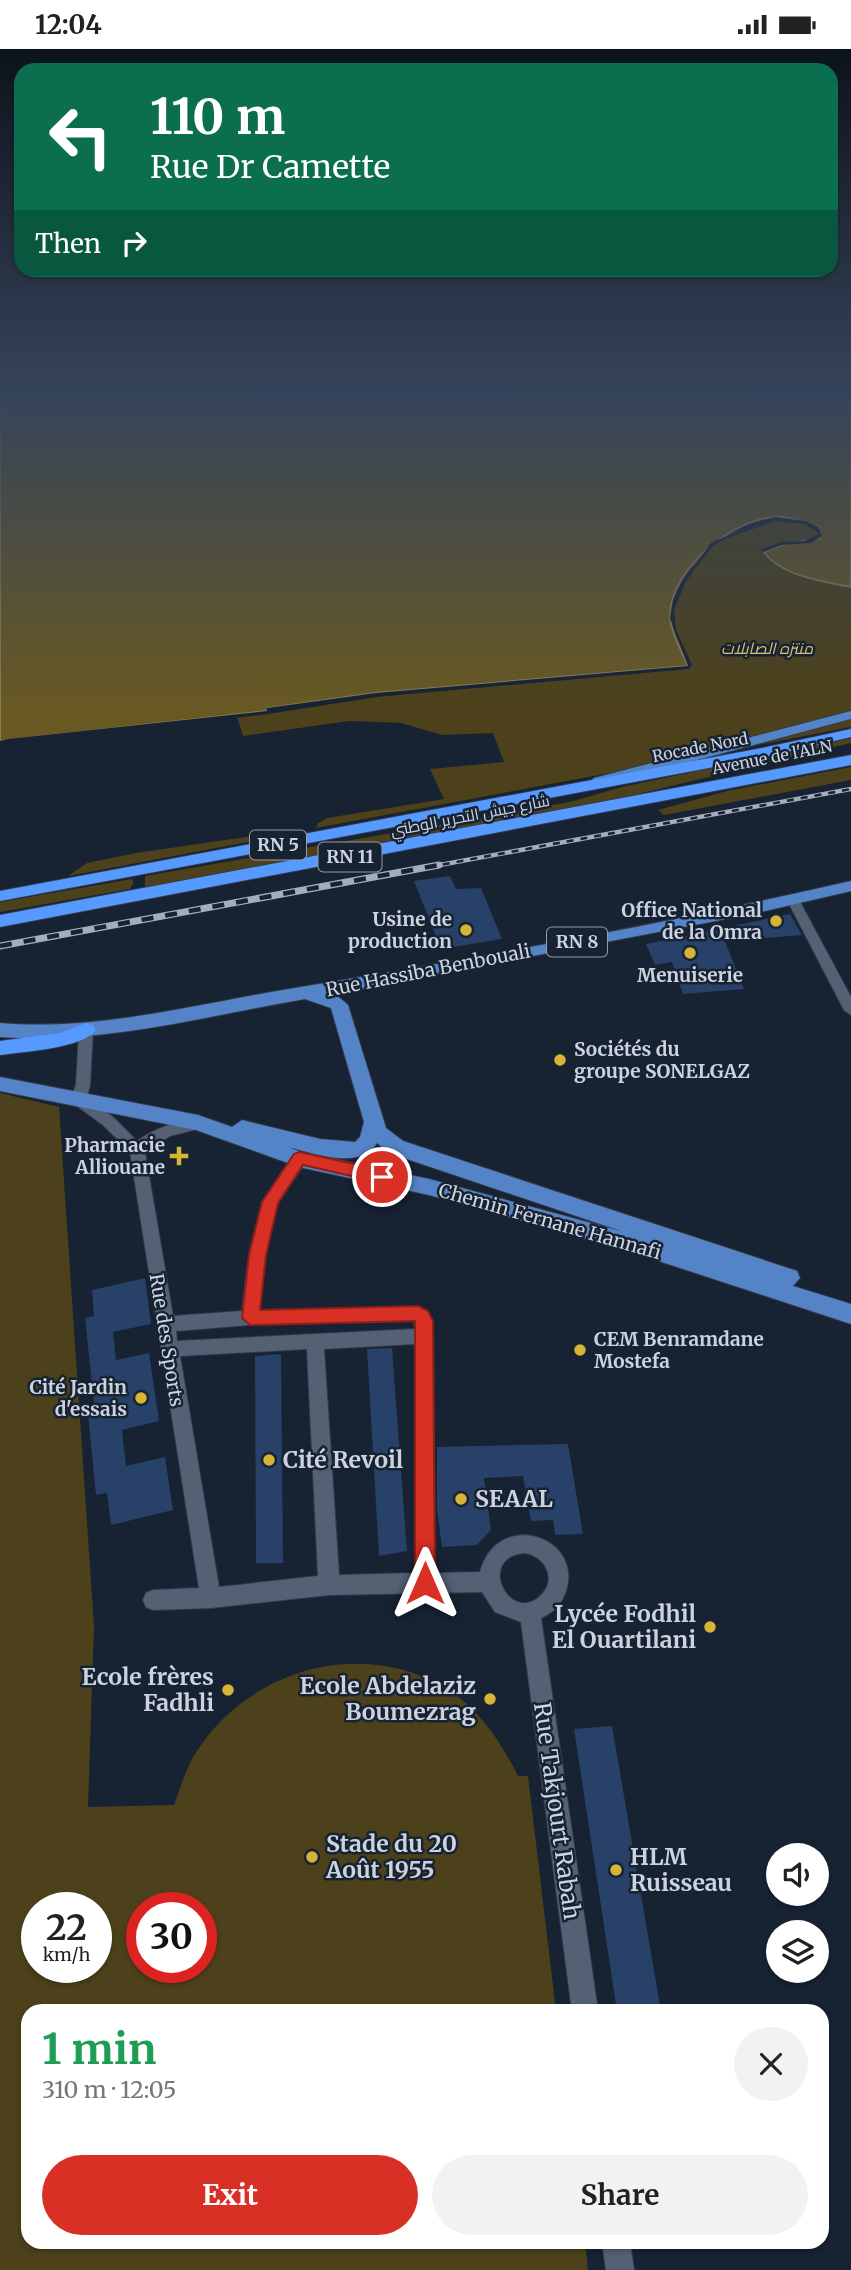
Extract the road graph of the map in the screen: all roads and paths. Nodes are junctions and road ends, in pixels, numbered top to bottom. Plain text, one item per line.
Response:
1 (851, 715) edge
2 (851, 733) edge
3 (851, 752) edge
4 (851, 760) edge
5 (699, 789) junction
6 (555, 792) junction
7 (851, 886) edge
8 (0, 895) edge
9 (793, 900) junction
10 (0, 921) edge
11 (301, 993) junction
12 (851, 1010) edge
13 (86, 1030) junction
14 (0, 1044) edge
15 (0, 1084) edge
16 (81, 1102) junction
17 (374, 1122) junction
18 (198, 1123) junction
19 (137, 1150) junction
20 (299, 1159) junction
21 (851, 1299) edge
22 (851, 1314) edge
23 (250, 1318) junction
24 (164, 1324) junction
25 (423, 1336) junction
26 (315, 1341) junction
27 (168, 1349) junction
28 (489, 1582) junction
29 (425, 1583) junction
30 (329, 1585) junction
31 (211, 1598) junction
32 (153, 1601) dead end
33 (530, 1612) junction
34 (584, 2004) edge
35 (618, 2249) edge
36 (620, 2270) edge

1 - 6 main road
2 - 6 highway, Rocade Nord
3 - 5 highway, Rocade Nord / RN 11
4 - 5 highway, Avenue de l'ALN
5 - 10 highway, شارع جيش التحرير الوطني / RN 11
6 - 8 highway, شارع جيش التحرير الوطني / RN 5
7 - 9 main road, Rue Hassiba Benbouali / RN 8
9 - 11 main road, Rue Hassiba Benbouali / RN 8
9 - 12 street
11 - 13 main road, Rue Hassiba Benbouali / RN 8
11 - 17 main road, Chemin Fernane Hannafi
13 - 14 highway
13 - 16 street
15 - 16 main road, Chemin Fernane Hannafi
16 - 18 main road, Chemin Fernane Hannafi
16 - 19 street
17 - 18 main road
17 - 21 main road, Chemin Fernane Hannafi
18 - 19 street
18 - 20 main road, Chemin Fernane Hannafi
19 - 24 street, Rue des Sports
20 - 22 main road, Chemin Fernane Hannafi
20 - 23 street
23 - 24 street
23 - 25 street
24 - 27 street, Rue des Sports
25 - 26 street
25 - 29 street
26 - 27 street
26 - 30 street
27 - 31 street, Rue des Sports
28 - 29 street
28 - 33 street
28 - 33 street
29 - 30 street
30 - 31 street
31 - 32 street
33 - 34 street, Rue Takjourt Rabah
35 - 36 street

